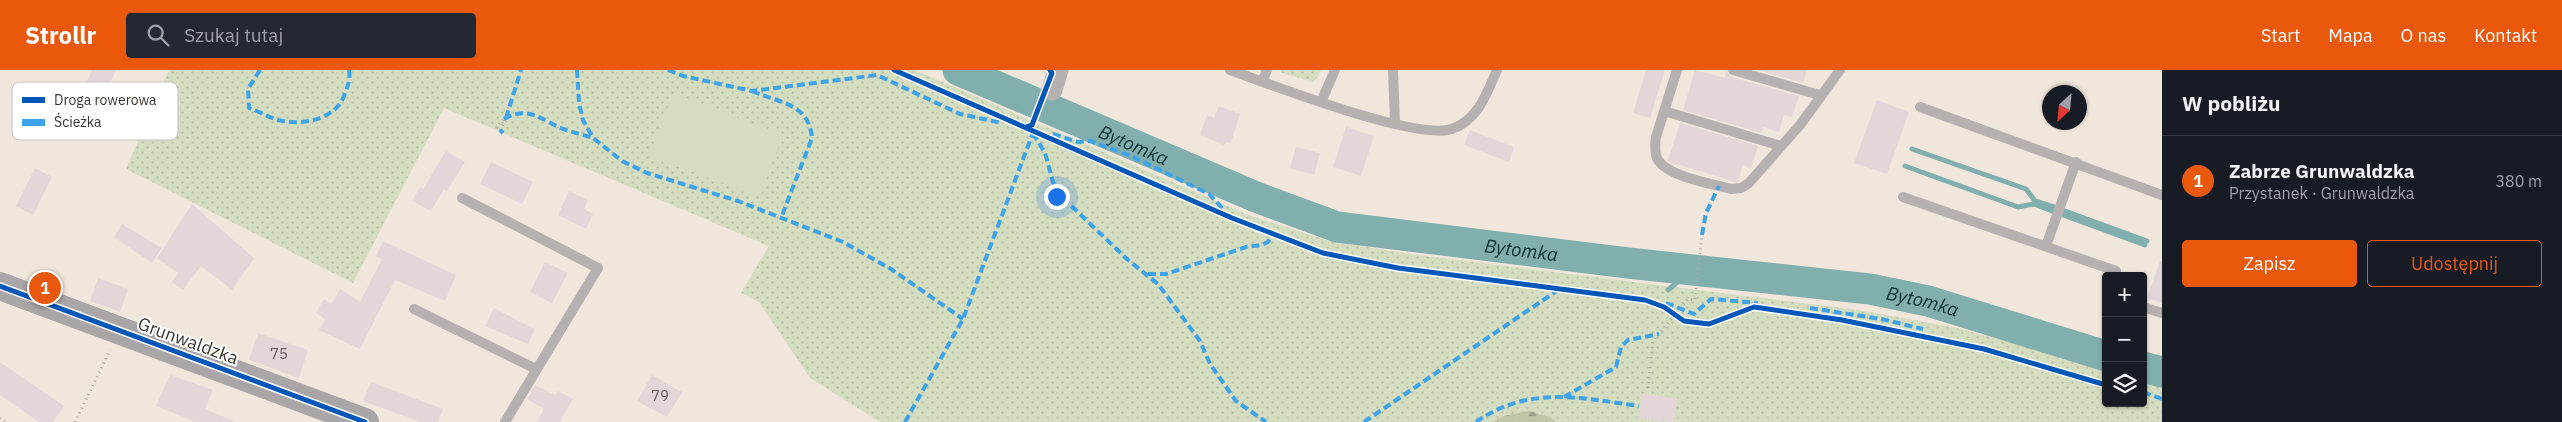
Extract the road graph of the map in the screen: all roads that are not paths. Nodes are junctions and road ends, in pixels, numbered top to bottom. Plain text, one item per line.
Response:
1 (1058, 70) edge
2 (1230, 70) edge
3 (1267, 70) edge
4 (1334, 70) edge
5 (1393, 70) edge
6 (1497, 70) edge
7 (1676, 70) edge
8 (1733, 70) edge
9 (1840, 70) edge
10 (1262, 82) junction
11 (1052, 90) dead end
12 (1820, 95) junction
13 (1321, 102) junction
14 (1920, 107) dead end
15 (1664, 111) junction
16 (1395, 123) junction
17 (1781, 146) junction
18 (2076, 162) junction
19 (2162, 195) edge
20 (1903, 197) dead end
21 (462, 198) dead end
22 (2046, 246) junction
23 (2116, 271) dead end
24 (0, 286) edge
25 (2147, 307) edge
26 (414, 309) dead end
27 (2162, 313) edge
28 (536, 369) junction
29 (365, 422) edge
30 (505, 422) edge

1 - 11 street
2 - 10 lane
3 - 10 lane
4 - 13 lane
5 - 16 lane
6 - 16 lane
7 - 15 lane
8 - 12 lane
9 - 12 lane
10 - 13 lane
12 - 17 lane
13 - 16 lane
14 - 18 lane
15 - 17 lane
15 - 17 lane
18 - 19 lane
18 - 22 lane
20 - 22 lane
21 - 28 lane
22 - 23 lane
24 - 29 street, Grunwaldzka
25 - 27 lane
26 - 28 lane
28 - 30 lane

